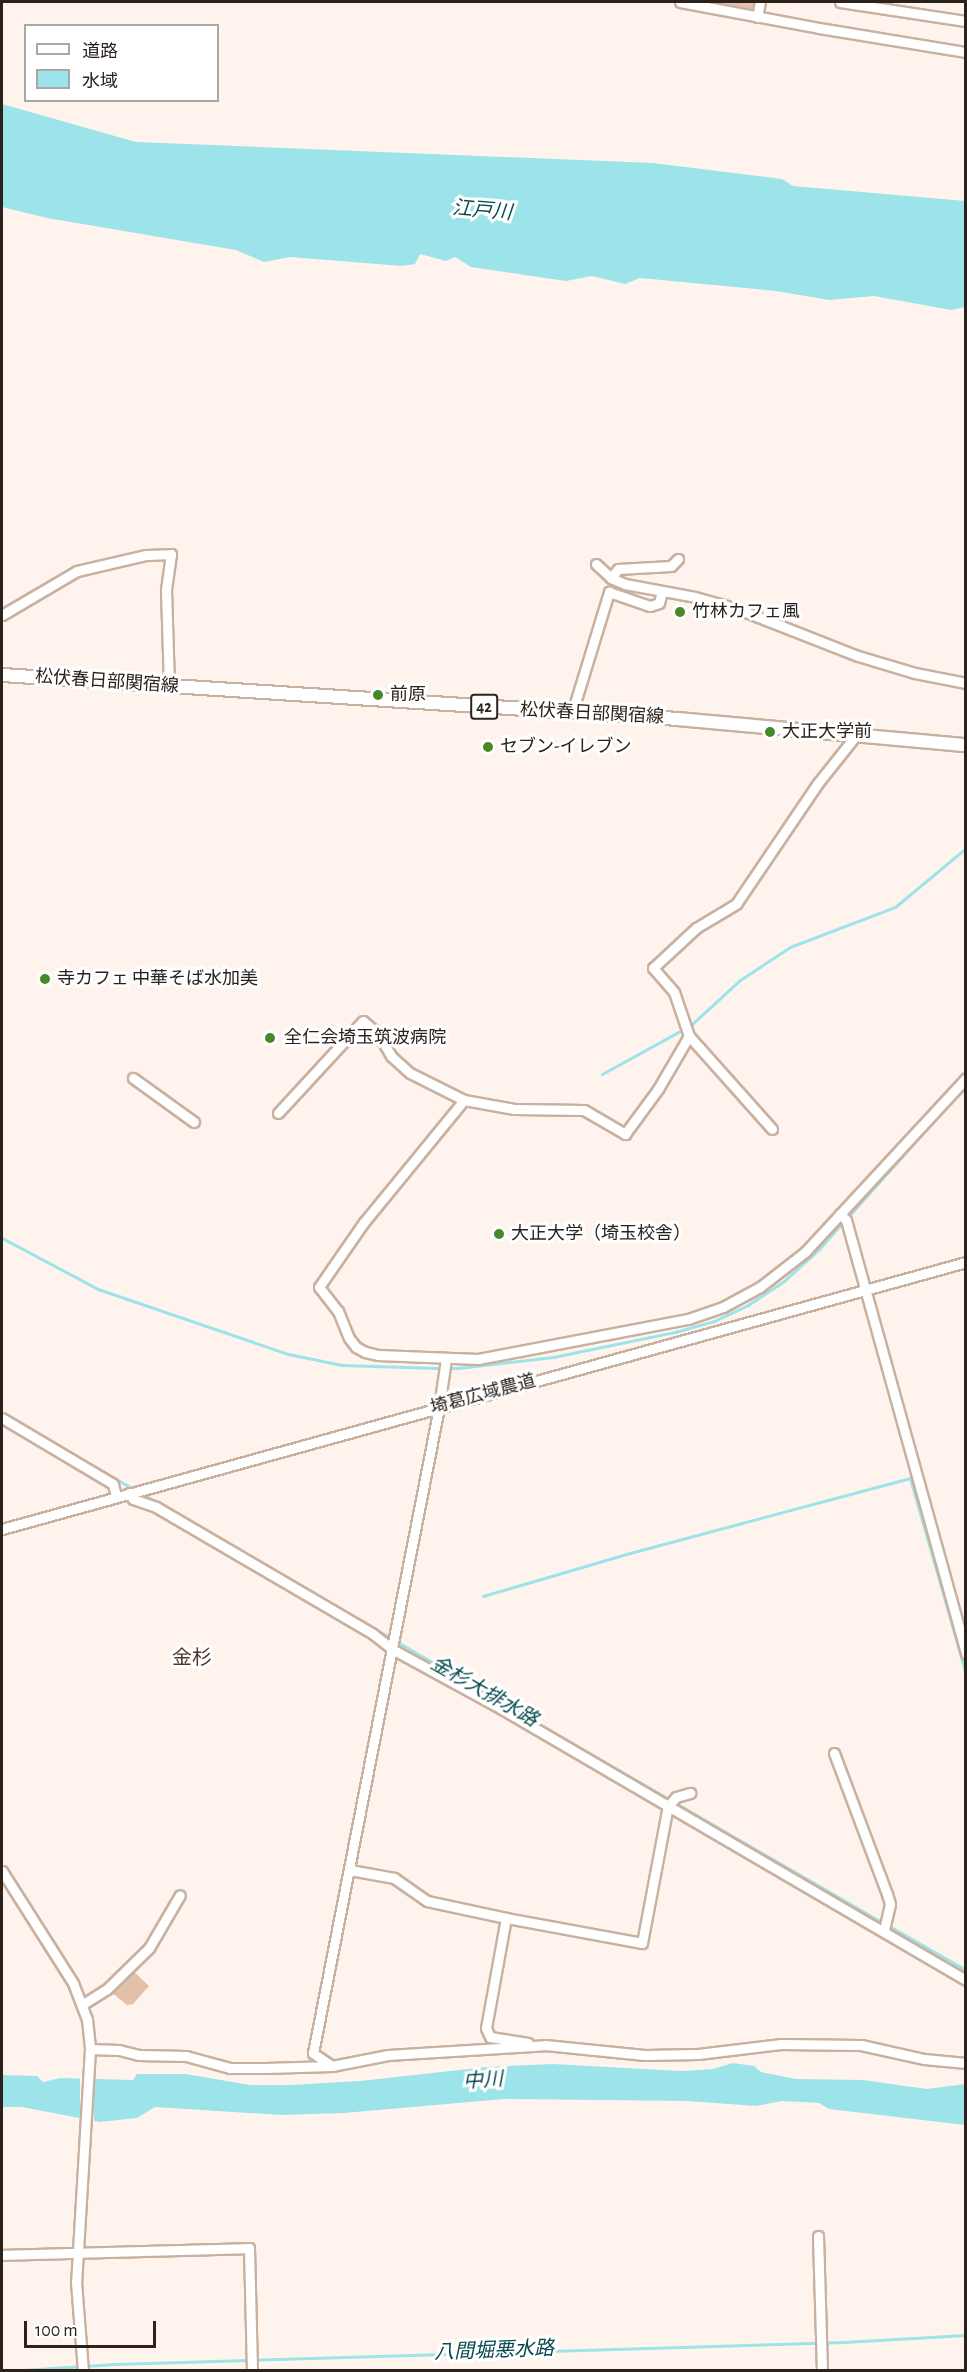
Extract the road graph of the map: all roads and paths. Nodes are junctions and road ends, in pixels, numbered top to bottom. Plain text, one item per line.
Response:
1 (680, 2) edge
2 (760, 2) edge
3 (840, 2) edge
4 (855, 3) edge
5 (757, 17) junction
6 (966, 21) edge
7 (966, 52) edge
8 (678, 559) dead end
9 (596, 564) dead end
10 (611, 578) junction
11 (662, 591) junction
12 (2, 615) edge
13 (2, 675) edge
14 (966, 683) edge
15 (169, 686) junction
16 (572, 713) junction
17 (857, 734) junction
18 (966, 745) edge
19 (376, 1018) dead end
20 (369, 1026) junction
21 (687, 1030) junction
22 (133, 1078) dead end
23 (966, 1078) edge
24 (464, 1100) junction
25 (278, 1113) dead end
26 (194, 1122) dead end
27 (772, 1129) dead end
28 (843, 1217) junction
29 (966, 1262) edge
30 (865, 1289) junction
31 (446, 1359) junction
32 (439, 1407) junction
33 (2, 1418) edge
34 (129, 1493) junction
35 (116, 1496) junction
36 (2, 1529) edge
37 (392, 1649) junction
38 (966, 1654) edge
39 (834, 1753) dead end
40 (690, 1793) dead end
41 (668, 1806) junction
42 (350, 1870) junction
43 (2, 1871) edge
44 (180, 1895) dead end
45 (506, 1918) junction
46 (884, 1931) junction
47 (966, 1980) edge
48 (83, 2004) junction
49 (545, 2045) junction
50 (90, 2050) junction
51 (966, 2063) edge
52 (332, 2066) junction
53 (818, 2236) dead end
54 (77, 2252) junction
55 (2, 2255) edge
56 (83, 2370) edge
57 (252, 2370) edge
58 (822, 2370) edge

1 - 5 street
2 - 5 street
3 - 4 street
4 - 6 street
5 - 7 street
8 - 10 street
9 - 10 street
10 - 11 street
11 - 14 street
11 - 16 street
12 - 15 street
13 - 15 main road, 松伏春日部関宿線 / 42
15 - 16 main road, 松伏春日部関宿線 / 42
16 - 17 main road, 松伏春日部関宿線 / 42
17 - 18 main road, 松伏春日部関宿線 / 42
17 - 21 street
19 - 20 street
20 - 24 street
20 - 25 street
21 - 24 street
21 - 27 street
22 - 26 street
23 - 28 street
24 - 31 street
28 - 30 street
28 - 31 street
29 - 30 street, 埼葛広域農道
30 - 32 street, 埼葛広域農道
30 - 38 street
31 - 32 street
32 - 34 street, 埼葛広域農道
32 - 37 street
33 - 35 street
34 - 35 street, 埼葛広域農道
34 - 37 street
35 - 36 street, 埼葛広域農道
37 - 41 street
37 - 42 street
39 - 46 street
40 - 41 street
41 - 45 street
41 - 46 street
42 - 45 street
42 - 52 street
43 - 48 street
44 - 48 street
45 - 49 street
46 - 47 street
48 - 50 street
49 - 51 street
49 - 52 street
50 - 52 street
50 - 54 street
53 - 58 street
54 - 55 street
54 - 56 street
54 - 57 street

